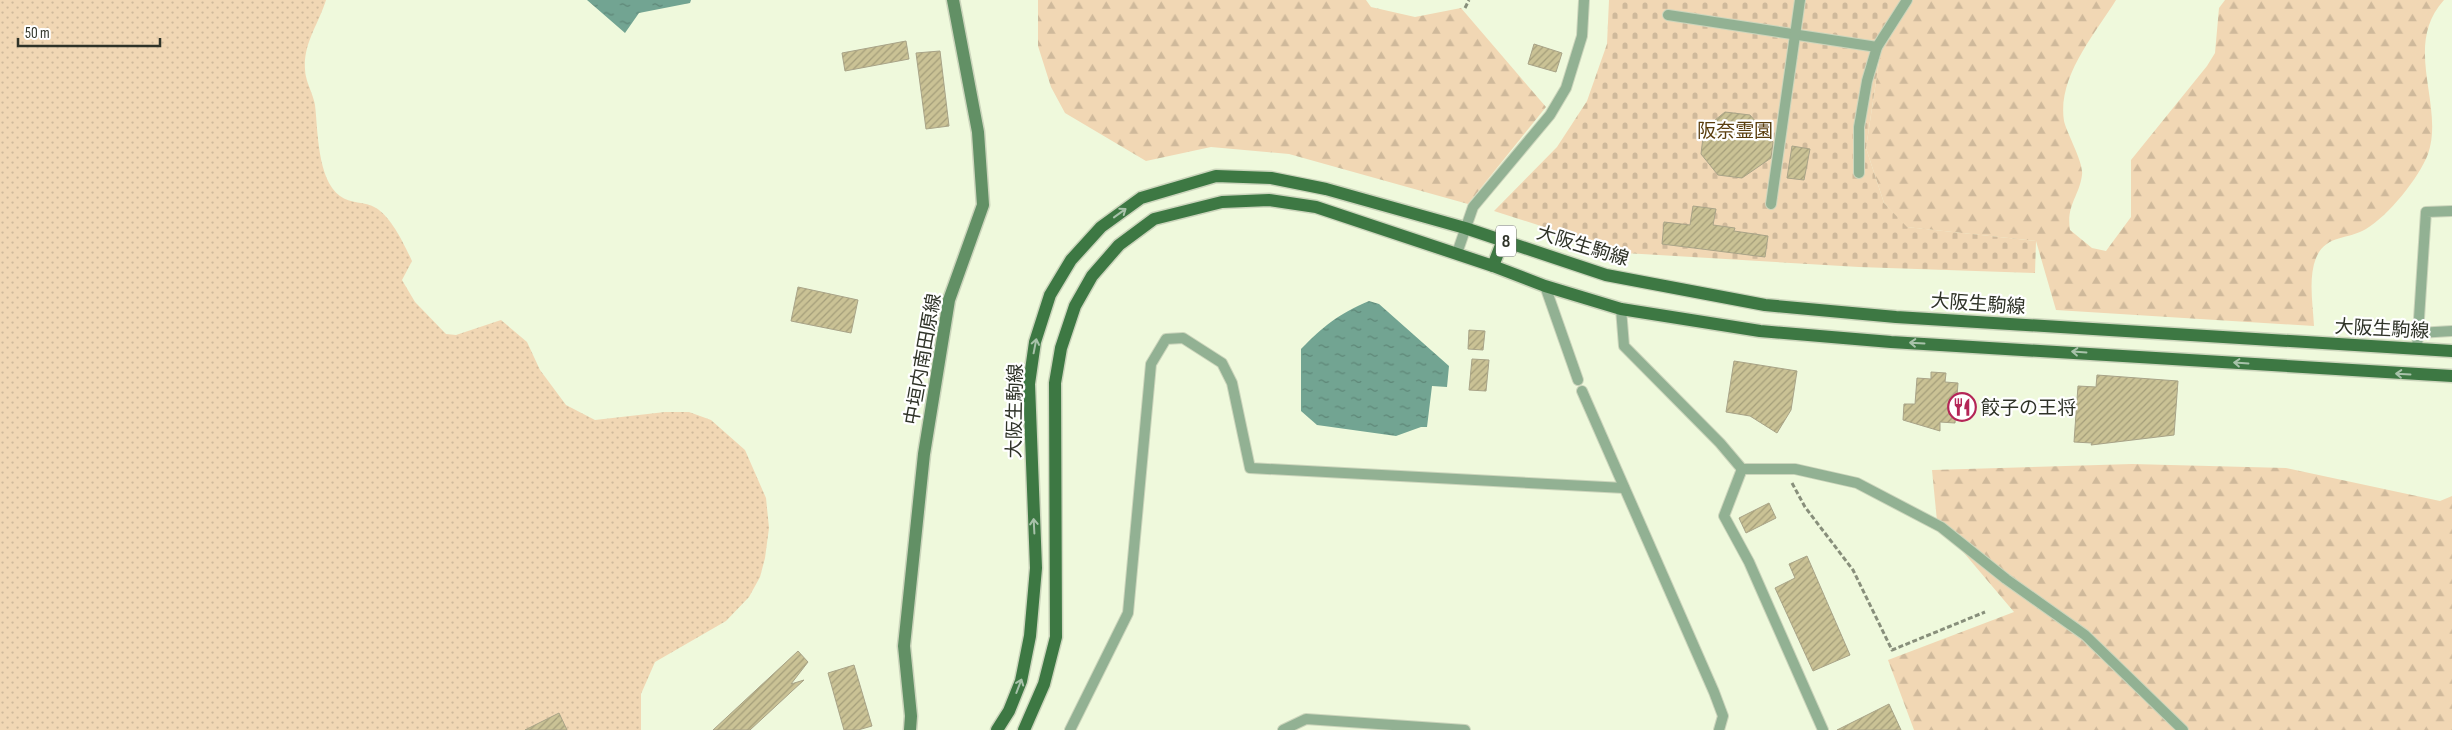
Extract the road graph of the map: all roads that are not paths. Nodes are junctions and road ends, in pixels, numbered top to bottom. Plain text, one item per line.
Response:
1 (953, 0) edge
2 (1584, 0) edge
3 (1800, 0) edge
4 (1907, 0) edge
5 (1668, 15) dead end
6 (1796, 33) junction
7 (1877, 46) junction
8 (1859, 173) dead end
9 (1771, 204) dead end
10 (2452, 211) edge
11 (1465, 228) junction
12 (1503, 240) junction
13 (1456, 253) junction
14 (1493, 266) junction
15 (1545, 286) junction
16 (1621, 309) junction
17 (2452, 331) edge
18 (2418, 332) junction
19 (2416, 349) junction
20 (2452, 351) edge
21 (2452, 376) edge
22 (1578, 380) dead end
23 (1582, 391) dead end
24 (1742, 468) junction
25 (1624, 488) junction
26 (910, 730) edge
27 (997, 730) edge
28 (1024, 730) edge
29 (1070, 730) edge
30 (1283, 730) edge
31 (1465, 730) edge
32 (1719, 730) edge
33 (1823, 730) edge
34 (2184, 730) edge

1 - 26 main road, 中垣内南田原線
2 - 11 lane
3 - 6 lane
4 - 7 lane
5 - 6 lane
6 - 7 lane
6 - 9 lane
7 - 8 lane
10 - 18 lane
11 - 12 main road, 大阪生駒線 / 8
11 - 13 lane
27 -> 11 main road, 大阪生駒線 / 8
12 - 14 main road
12 - 19 main road, 大阪生駒線 / 8
13 - 14 main road, 8
13 - 28 main road, 8
14 - 15 main road, 8
15 - 16 main road, 8
15 - 22 lane
21 -> 16 main road, 8
16 - 24 lane
17 - 18 lane
18 - 19 lane
19 - 20 main road, 大阪生駒線 / 8
23 - 25 lane
24 - 33 lane
24 - 34 lane
25 - 29 lane
25 - 32 lane
30 - 31 lane

